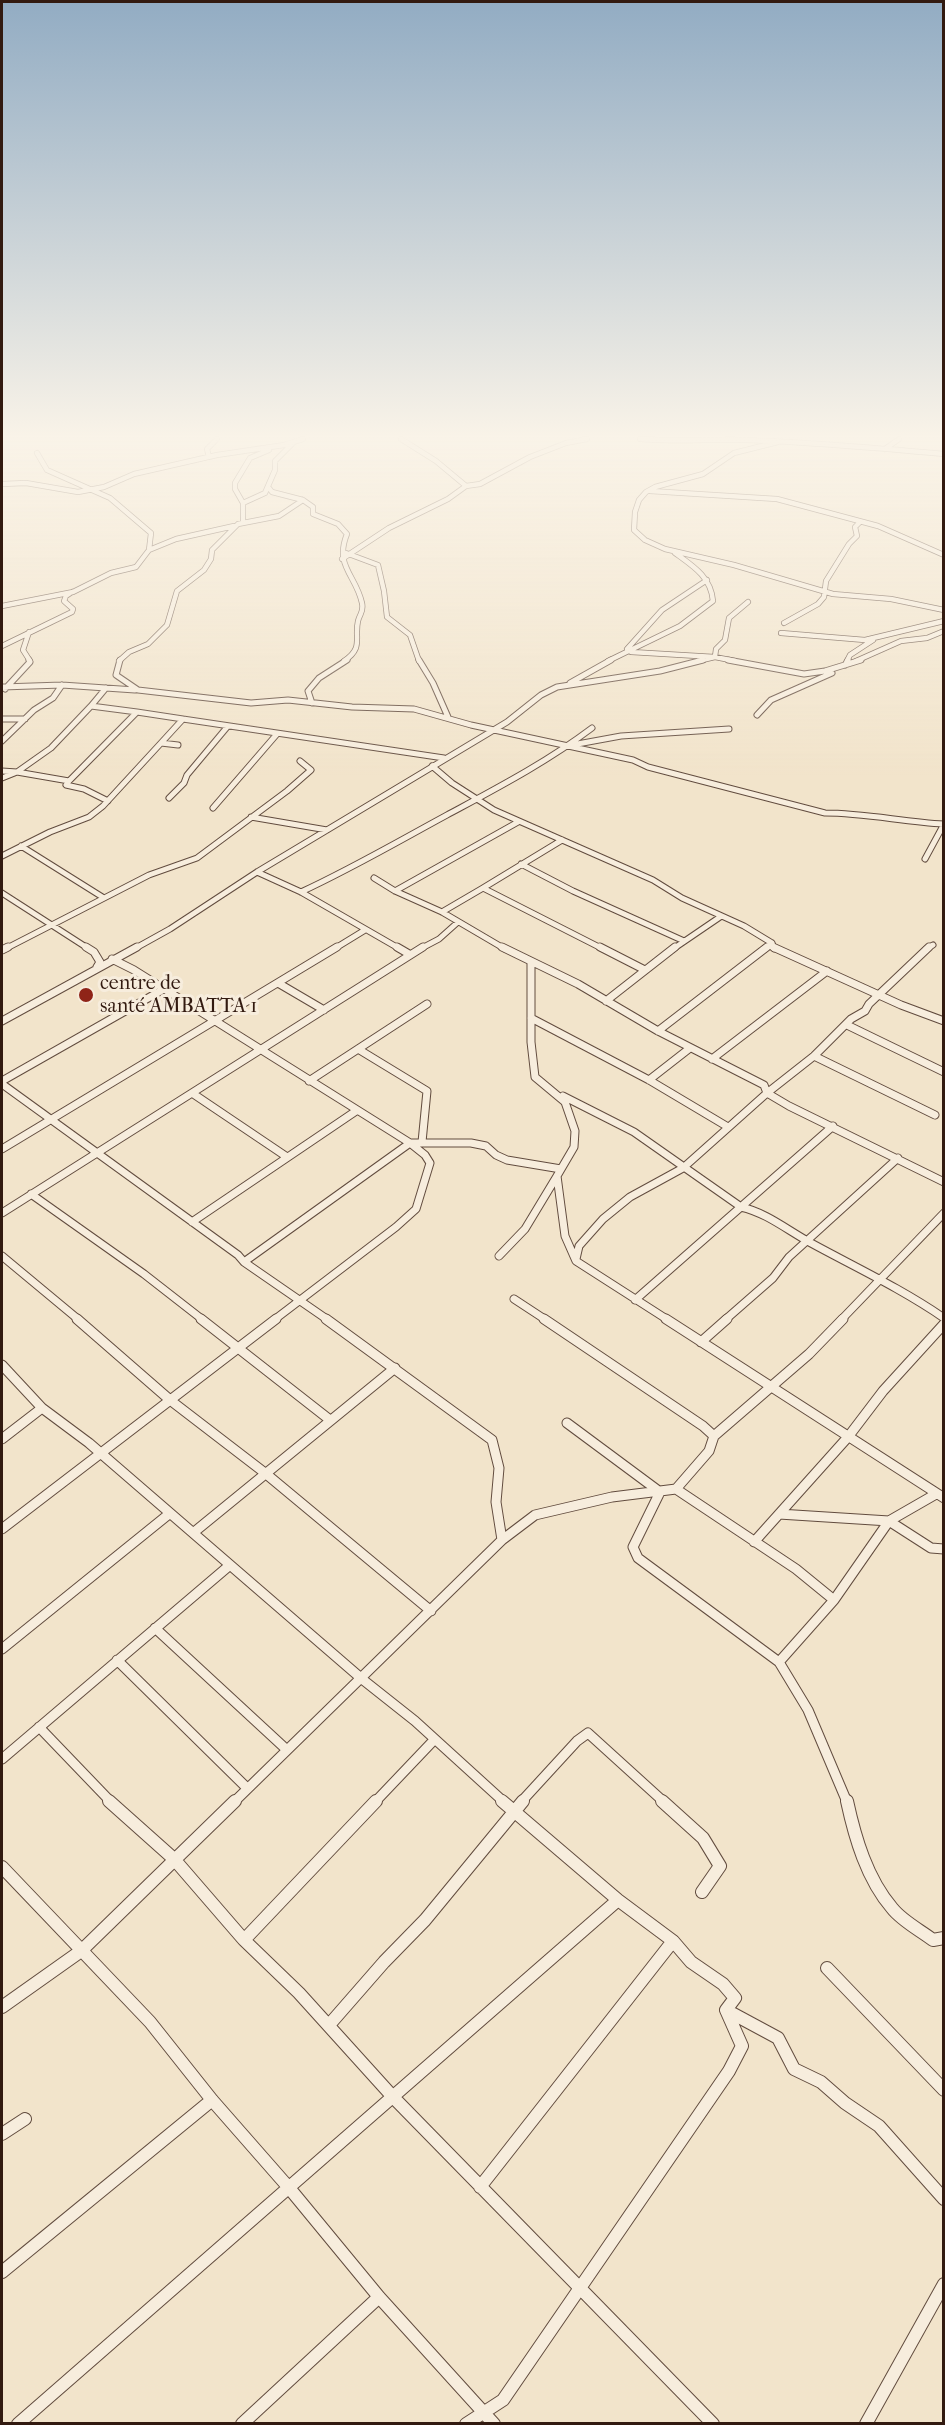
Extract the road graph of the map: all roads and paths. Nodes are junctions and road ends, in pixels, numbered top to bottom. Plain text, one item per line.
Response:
1 (147, 552) edge
2 (212, 552) edge
3 (350, 552) edge
4 (674, 552) edge
5 (677, 552) edge
6 (844, 552) edge
7 (345, 555) junction
8 (707, 580) junction
9 (73, 592) junction
10 (825, 592) junction
11 (748, 602) dead end
12 (2, 606) edge
13 (944, 610) edge
14 (944, 621) edge
15 (784, 623) dead end
16 (944, 631) edge
17 (28, 632) junction
18 (781, 633) dead end
19 (877, 638) junction
20 (2, 646) edge
21 (624, 652) junction
22 (715, 657) junction
23 (846, 665) junction
24 (62, 685) junction
25 (557, 687) junction
26 (105, 688) junction
27 (3, 689) edge
28 (138, 690) junction
29 (312, 703) junction
30 (91, 706) junction
31 (137, 712) junction
32 (757, 715) dead end
33 (448, 717) junction
34 (2, 719) edge
35 (25, 719) junction
36 (183, 719) junction
37 (228, 726) junction
38 (592, 728) dead end
39 (495, 729) junction
40 (729, 729) dead end
41 (276, 734) junction
42 (2, 741) edge
43 (161, 743) junction
44 (178, 744) dead end
45 (568, 746) junction
46 (444, 758) junction
47 (300, 761) dead end
48 (432, 766) junction
49 (2, 771) edge
50 (19, 772) junction
51 (2, 778) edge
52 (69, 781) junction
53 (169, 798) dead end
54 (476, 800) junction
55 (108, 801) junction
56 (213, 808) dead end
57 (251, 817) junction
58 (518, 822) junction
59 (943, 824) edge
60 (327, 830) junction
61 (562, 840) junction
62 (21, 846) junction
63 (2, 856) edge
64 (925, 859) dead end
65 (521, 864) junction
66 (257, 872) junction
67 (374, 878) dead end
68 (483, 888) junction
69 (395, 891) junction
70 (301, 892) junction
71 (2, 893) edge
72 (104, 898) junction
73 (442, 912) junction
74 (720, 917) junction
75 (458, 922) junction
76 (50, 924) junction
77 (365, 930) junction
78 (684, 941) junction
79 (772, 944) junction
80 (933, 945) dead end
81 (2, 950) edge
82 (410, 954) junction
83 (112, 959) junction
84 (531, 962) junction
85 (645, 970) junction
86 (91, 971) junction
87 (827, 971) junction
88 (278, 983) junction
89 (164, 989) junction
90 (882, 995) junction
91 (606, 1001) junction
92 (427, 1004) dead end
93 (324, 1010) junction
94 (531, 1018) junction
95 (2, 1021) edge
96 (214, 1022) junction
97 (944, 1022) edge
98 (847, 1025) junction
99 (658, 1031) junction
100 (690, 1048) junction
101 (358, 1049) junction
102 (261, 1052) junction
103 (814, 1056) junction
104 (712, 1059) junction
105 (944, 1072) edge
106 (649, 1080) junction
107 (309, 1081) junction
108 (2, 1083) edge
109 (547, 1088) junction
110 (192, 1093) junction
111 (767, 1093) junction
112 (356, 1111) junction
113 (935, 1115) dead end
114 (51, 1119) junction
115 (833, 1126) junction
116 (728, 1127) junction
117 (422, 1142) junction
118 (410, 1143) junction
119 (2, 1149) edge
120 (95, 1153) junction
121 (287, 1157) junction
122 (898, 1158) junction
123 (683, 1168) junction
124 (559, 1172) junction
125 (944, 1182) edge
126 (32, 1194) junction
127 (741, 1207) junction
128 (2, 1213) edge
129 (944, 1214) edge
130 (192, 1222) junction
131 (807, 1241) junction
132 (2, 1256) edge
133 (500, 1256) dead end
134 (576, 1261) junction
135 (244, 1262) junction
136 (880, 1280) junction
137 (514, 1299) dead end
138 (300, 1300) junction
139 (635, 1300) junction
140 (944, 1318) edge
141 (944, 1324) edge
142 (701, 1342) junction
143 (237, 1347) junction
144 (2, 1365) edge
145 (395, 1368) junction
146 (770, 1387) junction
147 (170, 1400) junction
148 (42, 1408) junction
149 (330, 1420) junction
150 (567, 1423) dead end
151 (714, 1436) junction
152 (848, 1437) junction
153 (2, 1438) edge
154 (101, 1454) junction
155 (265, 1473) junction
156 (676, 1489) junction
157 (660, 1492) junction
158 (940, 1496) edge
159 (169, 1514) junction
160 (779, 1514) junction
161 (889, 1521) junction
162 (2, 1529) edge
163 (194, 1533) junction
164 (502, 1540) junction
165 (753, 1542) junction
166 (944, 1549) edge
167 (230, 1565) junction
168 (834, 1600) junction
169 (431, 1611) junction
170 (155, 1628) junction
171 (2, 1649) edge
172 (117, 1660) junction
173 (779, 1662) junction
174 (362, 1679) junction
175 (39, 1727) junction
176 (434, 1740) junction
177 (286, 1750) junction
178 (2, 1759) edge
179 (247, 1788) junction
180 (513, 1811) junction
181 (174, 1859) junction
182 (2, 1867) edge
183 (702, 1892) dead end
184 (618, 1900) junction
185 (944, 1938) edge
186 (244, 1940) junction
187 (673, 1941) junction
188 (81, 1951) junction
189 (827, 1968) dead end
190 (2, 2007) edge
191 (726, 2010) junction
192 (329, 2025) junction
193 (944, 2090) edge
194 (393, 2097) junction
195 (212, 2100) junction
196 (25, 2119) dead end
197 (2, 2134) edge
198 (480, 2187) junction
199 (290, 2189) junction
200 (944, 2199) edge
201 (2, 2272) edge
202 (944, 2284) edge
203 (580, 2289) junction
204 (379, 2297) junction
205 (489, 2419) edge
206 (18, 2424) edge
207 (242, 2424) edge
208 (466, 2424) edge
209 (713, 2424) edge
210 (866, 2424) edge

1 - 9 street
2 - 28 street
3 - 7 street
4 - 8 street
5 - 10 street
6 - 10 street
7 - 29 street
7 - 33 street
8 - 21 street
8 - 21 street
9 - 12 street
9 - 17 street
10 - 13 street
10 - 15 street
11 - 22 street
14 - 19 street
16 - 23 street
17 - 20 street
17 - 27 street
18 - 19 street
19 - 23 street
21 - 22 street
21 - 25 street
22 - 23 street
22 - 25 street
23 - 32 street
24 - 26 street
24 - 27 street
24 - 35 street
25 - 39 street
26 - 28 street
26 - 30 street
28 - 29 street
29 - 33 street
30 - 31 street
30 - 50 street
31 - 36 street
31 - 52 street
33 - 39 street
34 - 35 street
35 - 42 street
36 - 37 street
36 - 43 street
37 - 41 street
37 - 53 street
38 - 45 street
39 - 45 street
39 - 46 street
40 - 45 street
41 - 46 street
41 - 56 street
43 - 44 street
43 - 55 street
45 - 54 street
45 - 59 street
46 - 48 street
47 - 57 street
48 - 54 street
48 - 60 street
49 - 50 street
50 - 51 street
50 - 52 street
52 - 55 street
54 - 58 street
54 - 70 street
55 - 62 street
57 - 60 street
57 - 72 street
58 - 61 street
58 - 69 street
59 - 64 street
60 - 66 street
61 - 65 street
61 - 74 street
62 - 63 street
62 - 72 street
65 - 68 street
65 - 78 street
66 - 70 street
66 - 83 street
67 - 69 street
68 - 73 street
68 - 85 street
69 - 73 street
70 - 77 street
71 - 76 street
72 - 76 street
73 - 75 street
74 - 78 street
74 - 79 street
75 - 82 street
75 - 84 street
76 - 81 street
76 - 86 street
77 - 82 street
77 - 88 street
78 - 85 street
79 - 87 street
79 - 99 street
80 - 90 street
82 - 93 street
83 - 86 street
83 - 89 street
84 - 91 street
84 - 94 street
85 - 91 street
86 - 95 street
87 - 90 street
87 - 104 street
88 - 93 street
88 - 96 street
89 - 96 street
89 - 108 street
90 - 97 street
90 - 98 street
91 - 99 street
92 - 101 street
93 - 102 street
94 - 106 street
94 - 109 street
96 - 102 street
96 - 114 street
98 - 103 street
98 - 105 street
99 - 100 street
100 - 104 street
100 - 106 street
101 - 107 street
101 - 117 street
102 - 107 street
102 - 110 street
103 - 111 street
103 - 113 street
104 - 111 street
106 - 116 street
107 - 112 street
108 - 114 street
109 - 123 street
109 - 124 street
110 - 120 street
110 - 121 street
111 - 115 street
111 - 116 street
112 - 118 street
112 - 121 street
114 - 119 street
114 - 120 street
115 - 122 street
115 - 127 street
116 - 123 street
117 - 118 street
117 - 124 street
118 - 135 street
118 - 138 street
120 - 126 street
120 - 130 street
121 - 130 street
122 - 125 street
122 - 131 street
123 - 127 street
123 - 134 street
124 - 133 street
124 - 134 street
126 - 128 street
126 - 143 street
127 - 131 street
127 - 139 street
129 - 136 street
130 - 135 street
131 - 136 street
131 - 142 street
132 - 147 street
134 - 139 street
135 - 138 street
136 - 140 street
136 - 146 street
137 - 151 street
138 - 143 street
138 - 145 street
139 - 142 street
141 - 152 street
142 - 146 street
143 - 147 street
143 - 149 street
144 - 148 street
145 - 149 street
145 - 164 street
146 - 151 street
146 - 152 street
147 - 154 street
147 - 155 street
148 - 153 street
148 - 154 street
149 - 155 street
150 - 157 street
151 - 156 street
152 - 158 street
152 - 160 street
154 - 159 street
154 - 162 street
155 - 163 street
155 - 169 street
156 - 157 street
156 - 165 street
157 - 164 street
157 - 173 street
158 - 161 street
159 - 163 street
159 - 171 street
160 - 161 street
160 - 165 street
161 - 166 street
161 - 168 street
163 - 167 street
164 - 169 street
165 - 168 street
167 - 170 street
167 - 174 street
168 - 173 street
169 - 174 street
170 - 172 street
170 - 177 street
172 - 175 street
172 - 179 street
173 - 185 street
174 - 176 street
174 - 177 street
175 - 178 street
175 - 181 street
176 - 180 street
176 - 186 street
177 - 179 street
179 - 181 street
180 - 183 street
180 - 184 street
180 - 192 street
181 - 186 street
181 - 188 street
182 - 188 street
184 - 187 street
184 - 194 street
186 - 192 street
187 - 191 street
187 - 198 street
188 - 190 street
188 - 195 street
189 - 193 street
191 - 200 street
191 - 203 street
192 - 194 street
194 - 198 street
194 - 199 street
195 - 199 street
195 - 201 street
196 - 197 street
198 - 203 street
199 - 204 street
199 - 206 street
202 - 210 street
203 - 205 street
203 - 209 street
204 - 205 street
204 - 207 street
205 - 208 street

